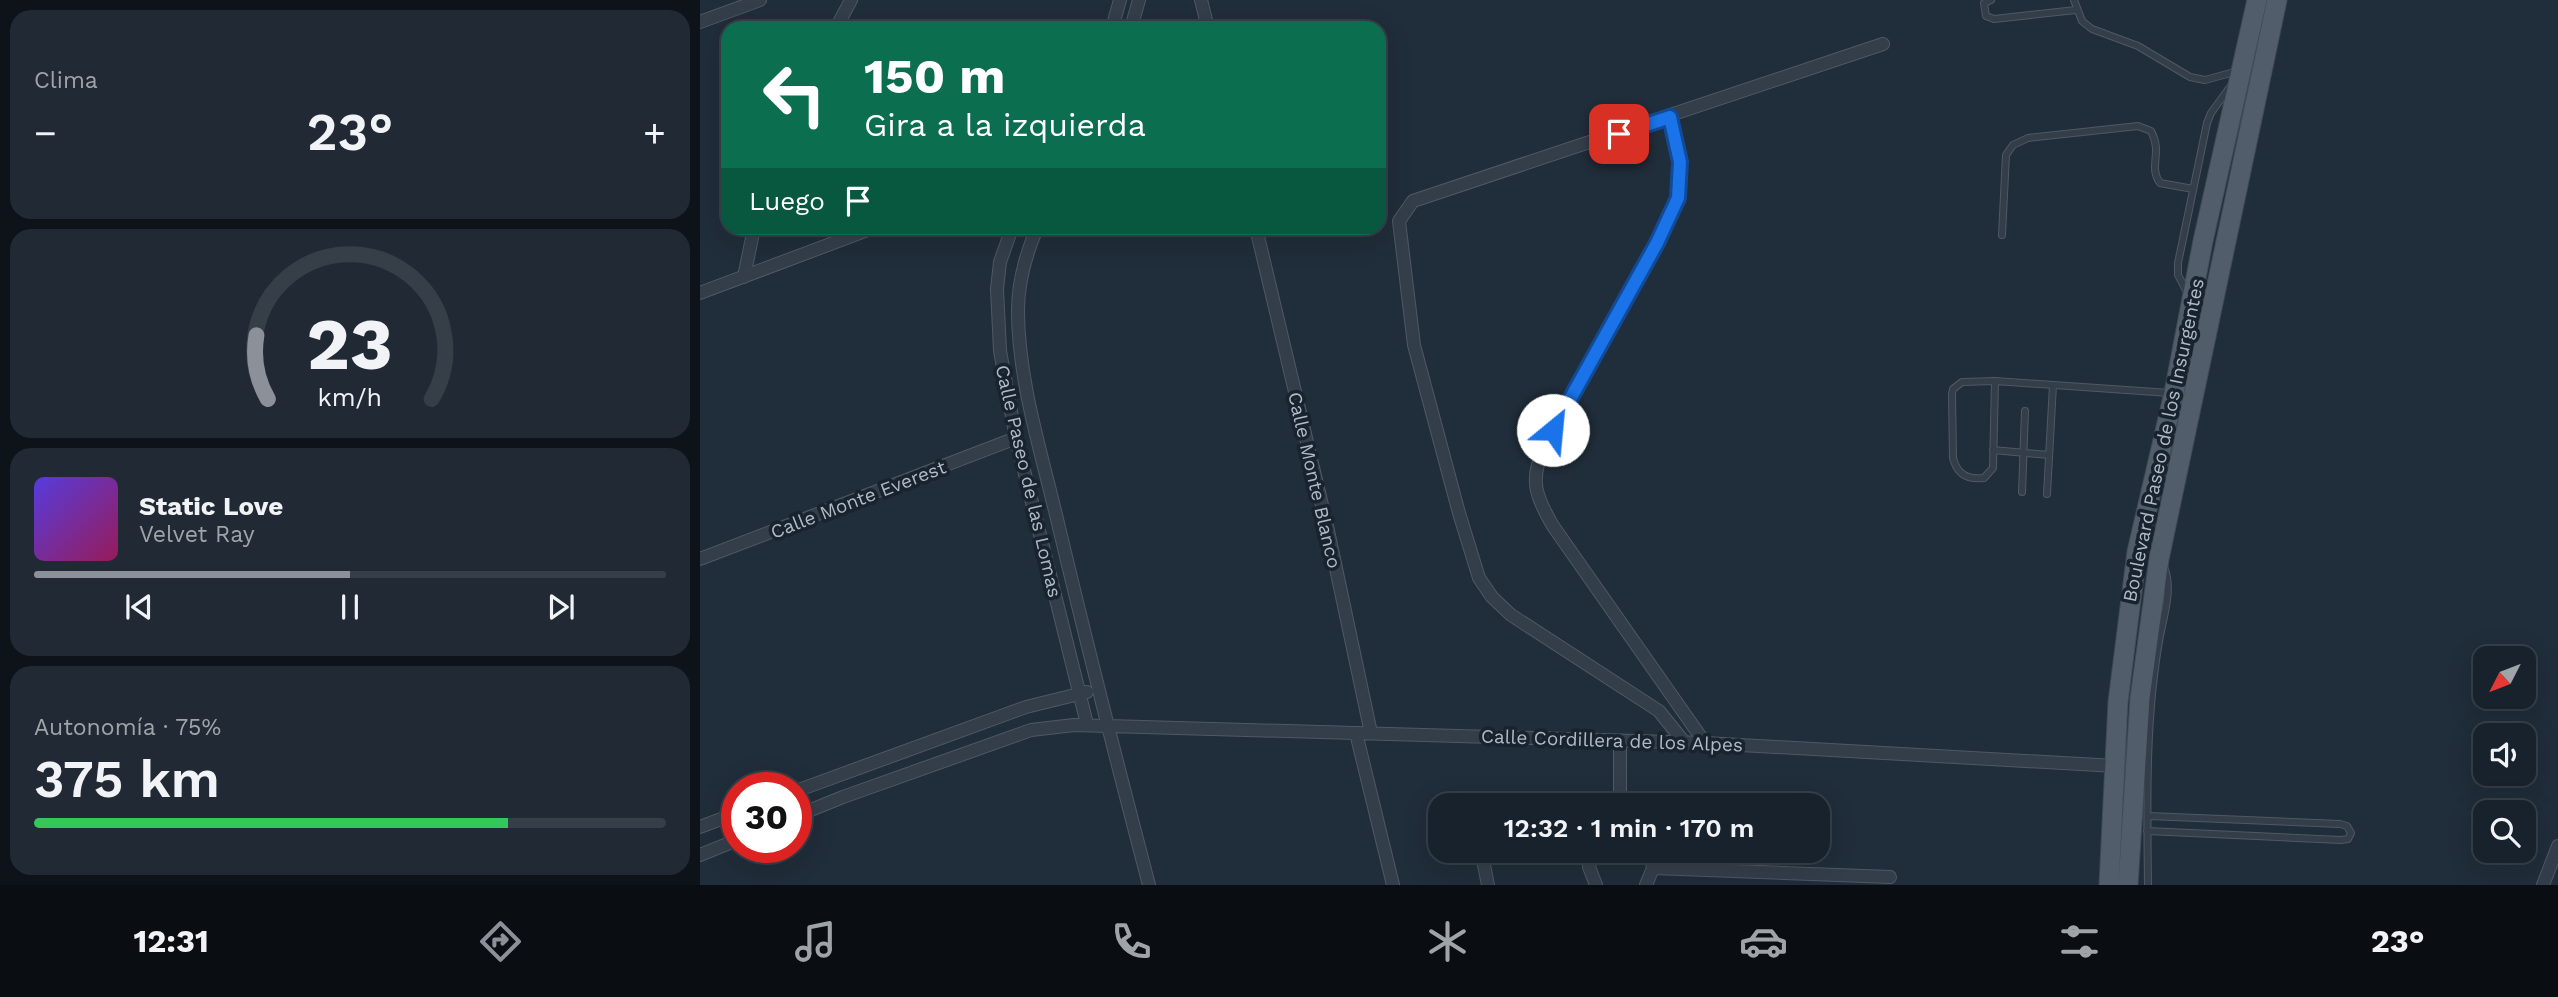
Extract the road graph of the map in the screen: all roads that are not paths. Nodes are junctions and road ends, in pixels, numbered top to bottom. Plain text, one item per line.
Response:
1 (760, 0) edge
2 (851, 0) edge
3 (1120, 0) edge
4 (1139, 0) edge
5 (1201, 0) edge
6 (1991, 0) edge
7 (2074, 0) edge
8 (2257, 0) edge
9 (2277, 0) edge
10 (2076, 10) junction
11 (840, 21) edge
12 (1114, 21) edge
13 (1133, 21) edge
14 (1206, 21) edge
15 (700, 22) edge
16 (1883, 44) dead end
17 (2241, 72) junction
18 (1670, 117) junction
19 (2193, 189) junction
20 (753, 235) edge
21 (855, 235) edge
22 (1010, 235) edge
23 (1034, 235) edge
24 (1258, 235) edge
25 (2002, 235) dead end
26 (744, 277) junction
27 (700, 293) edge
28 (2193, 301) junction
29 (1995, 381) junction
30 (2053, 385) junction
31 (2174, 393) junction
32 (2025, 411) dead end
33 (1016, 438) junction
34 (1993, 450) junction
35 (2023, 453) junction
36 (2049, 455) junction
37 (2022, 492) dead end
38 (2047, 494) dead end
39 (2159, 558) junction
40 (700, 559) edge
41 (1098, 691) junction
42 (1079, 692) junction
43 (1087, 724) junction
44 (1107, 726) junction
45 (1356, 733) junction
46 (1371, 733) junction
47 (1620, 741) junction
48 (1684, 742) junction
49 (1705, 743) junction
50 (2116, 766) junction
51 (812, 785) edge
52 (1620, 793) edge
53 (812, 810) edge
54 (2149, 816) junction
55 (721, 819) edge
56 (700, 827) edge
57 (2147, 831) junction
58 (2558, 845) edge
59 (721, 846) edge
60 (700, 855) edge
61 (1484, 863) edge
62 (1590, 863) edge
63 (1652, 863) edge
64 (1653, 868) junction
65 (1890, 877) dead end
66 (1149, 885) edge
67 (1392, 885) edge
68 (1488, 885) edge
69 (1596, 885) edge
70 (1646, 885) edge
71 (2109, 885) edge
72 (2128, 885) edge
73 (2148, 885) edge
74 (2543, 885) edge

1 - 15 street
2 - 11 street
3 - 12 street
4 - 13 street
5 - 14 street
6 - 10 lane
7 - 10 lane
8 - 17 main road, Boulevard Paseo de los Insurgentes
9 - 39 main road, Boulevard Paseo de los Insurgentes
10 - 17 lane
16 - 18 street
17 - 19 lane
17 - 28 main road, Boulevard Paseo de los Insurgentes
18 - 48 street
18 - 49 street
19 - 25 lane
19 - 28 lane
20 - 26 street
21 - 26 street
22 - 33 street, Calle Paseo de las Lomas
23 - 41 street, Calle Paseo de las Lomas
24 - 46 street, Calle Monte Blanco
26 - 27 street
28 - 31 main road, Boulevard Paseo de los Insurgentes
29 - 30 lane
29 - 34 lane
29 - 34 lane
30 - 31 lane
30 - 36 lane
31 - 50 main road, Boulevard Paseo de los Insurgentes
32 - 35 lane
33 - 40 street, Calle Monte Everest
33 - 42 street, Calle Paseo de las Lomas
34 - 35 lane
35 - 36 lane
35 - 37 lane
36 - 38 lane
39 - 54 lane
39 - 72 main road, Boulevard Paseo de los Insurgentes
41 - 42 street
41 - 44 street, Calle Paseo de las Lomas
42 - 43 street, Calle Paseo de las Lomas
42 - 51 street
43 - 44 street
43 - 53 street
44 - 45 street, Calle Cordillera de los Alpes
44 - 66 street, Calle Paseo de las Lomas
45 - 46 street, Calle Cordillera de los Alpes
45 - 67 street
46 - 47 street, Calle Cordillera de los Alpes
47 - 48 street, Calle Cordillera de los Alpes
47 - 52 street
48 - 49 street, Calle Cordillera de los Alpes
49 - 50 street, Calle Cordillera de los Alpes
50 - 71 main road, Boulevard Paseo de los Insurgentes
54 - 57 lane
54 - 57 lane
55 - 56 street
57 - 73 lane
58 - 74 street
59 - 60 street
61 - 68 street
62 - 69 street
63 - 64 street
64 - 65 street
64 - 70 street

